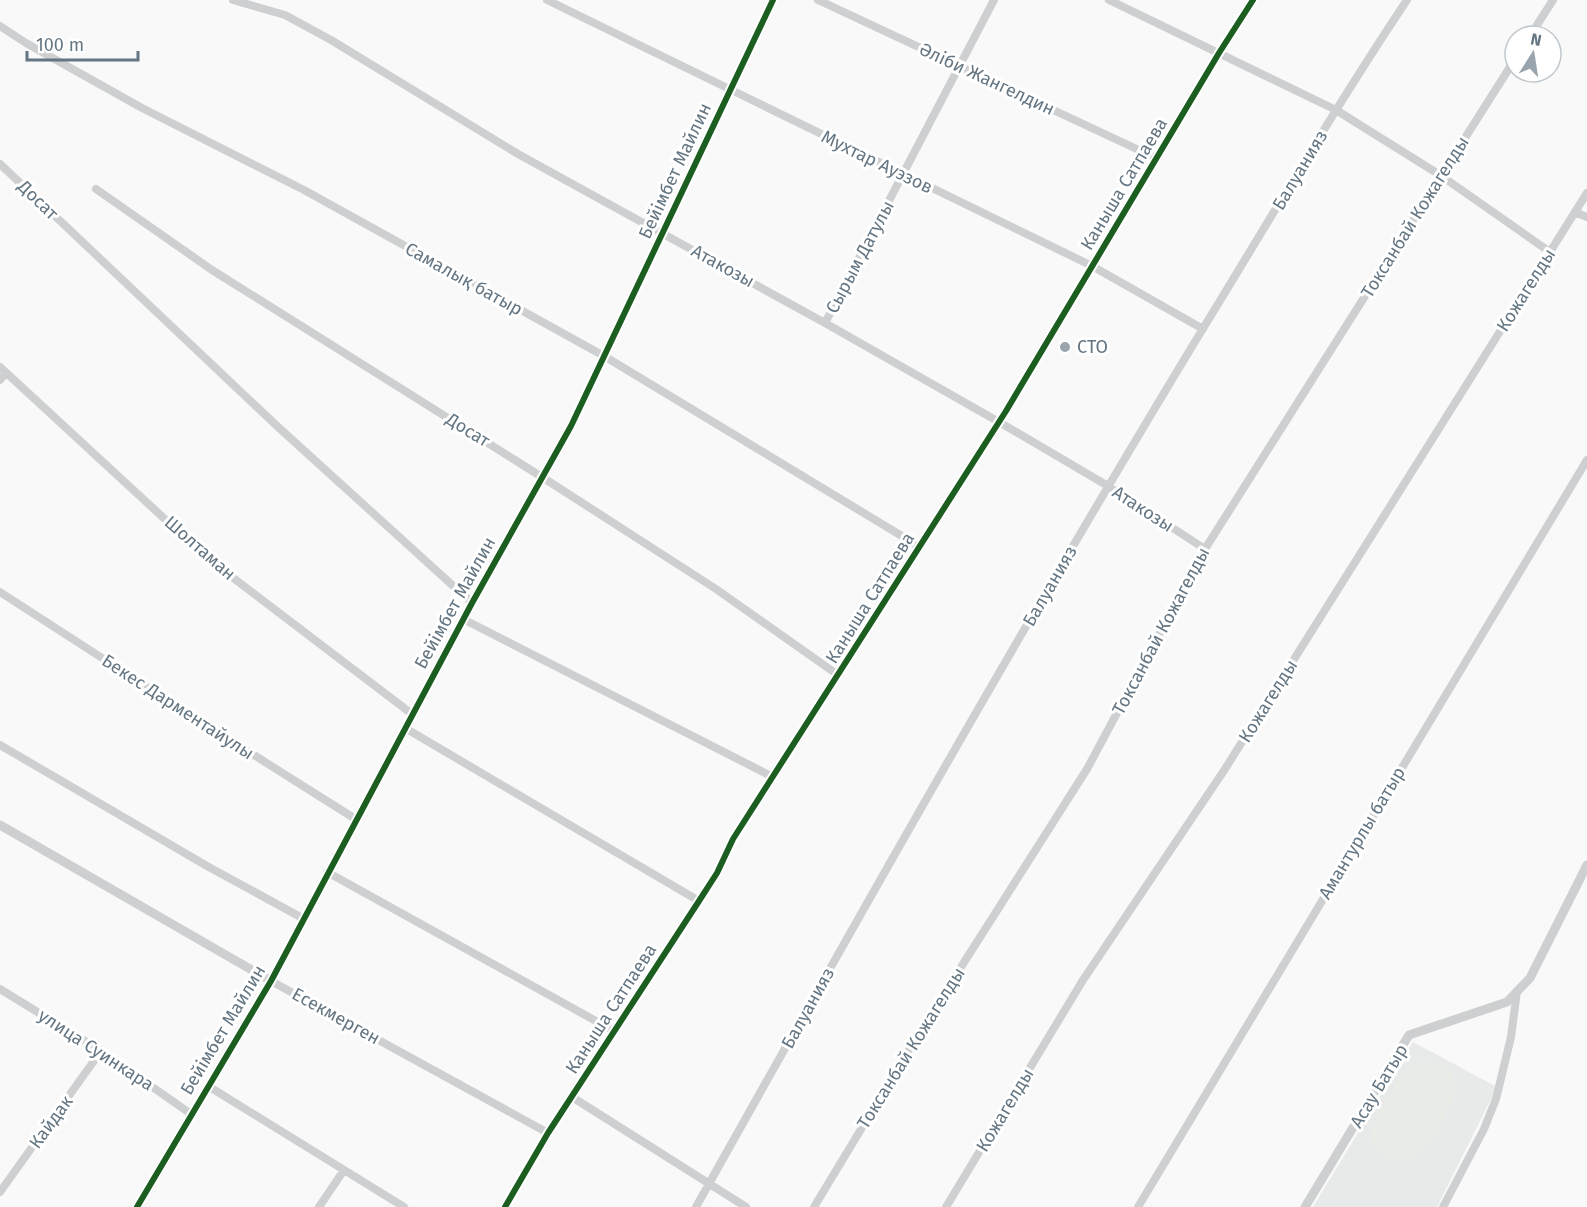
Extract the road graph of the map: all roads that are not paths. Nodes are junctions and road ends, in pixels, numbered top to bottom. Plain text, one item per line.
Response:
1 (233, 0) edge
2 (547, 0) edge
3 (773, 0) edge
4 (818, 0) edge
5 (994, 0) edge
6 (1111, 0) edge
7 (1253, 0) edge
8 (1407, 0) edge
9 (1553, 0) edge
10 (1538, 24) edge
11 (0, 26) edge
12 (1219, 53) junction
13 (960, 67) junction
14 (1503, 78) edge
15 (730, 91) junction
16 (1336, 110) junction
17 (1156, 158) junction
18 (0, 164) edge
19 (903, 175) junction
20 (1440, 175) junction
21 (96, 189) dead end
22 (1587, 194) edge
23 (1575, 212) junction
24 (1587, 217) edge
25 (662, 232) junction
26 (1550, 252) junction
27 (1092, 266) junction
28 (825, 323) junction
29 (1203, 329) junction
30 (604, 356) junction
31 (0, 367) edge
32 (6, 373) junction
33 (0, 380) edge
34 (999, 422) junction
35 (1587, 460) edge
36 (542, 477) junction
37 (1108, 486) junction
38 (920, 546) junction
39 (1205, 549) junction
40 (0, 592) edge
41 (472, 603) junction
42 (463, 619) junction
43 (838, 675) junction
44 (412, 714) junction
45 (405, 728) junction
46 (0, 745) edge
47 (773, 777) junction
48 (357, 820) junction
49 (0, 825) edge
50 (1587, 865) edge
51 (327, 872) junction
52 (699, 901) junction
53 (303, 919) junction
54 (271, 981) junction
55 (0, 989) edge
56 (1518, 991) junction
57 (614, 1031) junction
58 (101, 1051) junction
59 (208, 1086) junction
60 (572, 1097) junction
61 (191, 1114) junction
62 (548, 1133) junction
63 (344, 1170) junction
64 (710, 1183) junction
65 (0, 1192) edge
66 (137, 1207) edge
67 (319, 1207) edge
68 (404, 1207) edge
69 (505, 1207) edge
70 (696, 1207) edge
71 (746, 1207) edge
72 (814, 1207) edge
73 (946, 1207) edge
74 (1138, 1207) edge
75 (1305, 1207) edge
76 (1443, 1207) edge

1 - 25 street, Атакозы
2 - 15 street, Мухтар Ауэзов
3 - 15 street, Бейімбет Майлин
4 - 13 street, Әліби Жангелдин
5 - 13 street, Сырым Датулы
6 - 12 street
7 - 12 street, Каныша Сатпаева
8 - 16 street, Балуанияз
9 - 10 street
11 - 30 street, Самалық батыр
12 - 16 street
12 - 17 street, Каныша Сатпаева
13 - 17 street, Әліби Жангелдин
13 - 19 street, Сырым Датулы
14 - 20 street, Токсанбай Кожагелды
15 - 19 street, Мухтар Ауэзов
15 - 25 street, Бейімбет Майлин
16 - 20 street
16 - 29 street, Балуанияз
17 - 27 street, Каныша Сатпаева
18 - 41 street, Досат
19 - 27 street, Мухтар Ауэзов
19 - 28 street, Сырым Датулы
20 - 26 street
20 - 39 street, Токсанбай Кожагелды
21 - 36 street, Досат
22 - 23 street, Кожагелды
23 - 24 street
23 - 26 street, Кожагелды
25 - 28 street, Атакозы
25 - 30 street, Бейімбет Майлин
26 - 73 street, Кожагелды
27 - 29 street, Мухтар Ауэзов
27 - 34 street, Каныша Сатпаева
28 - 34 street, Атакозы
29 - 37 street, Балуанияз
30 - 36 street, Бейімбет Майлин
30 - 38 street, Самалық батыр
31 - 32 street, Шолтаман
32 - 33 street
32 - 44 street, Шолтаман
34 - 37 street, Атакозы
34 - 38 street, Каныша Сатпаева
35 - 74 street, Амантурлы батыр
36 - 41 street, Бейімбет Майлин
36 - 43 street, Досат
37 - 39 street, Атакозы
37 - 64 street, Балуанияз
38 - 43 street, Каныша Сатпаева
39 - 72 street, Токсанбай Кожагелды
40 - 48 street, Бекес Дарментайулы
41 - 42 street, Бейімбет Майлин
42 - 44 street, Бейімбет Майлин
42 - 47 street
43 - 47 street, Каныша Сатпаева
44 - 45 street, Бейімбет Майлин
45 - 48 street, Бейімбет Майлин
45 - 52 street
46 - 53 street
47 - 52 street, Каныша Сатпаева
48 - 51 street, Бейімбет Майлин
49 - 54 street, Eсекмерген
50 - 56 street, Асау Батыр
51 - 53 street, Бейімбет Майлин
51 - 57 street
52 - 57 street, Каныша Сатпаева
53 - 54 street, Бейімбет Майлин
54 - 59 street, Бейімбет Майлин
54 - 62 street, Eсекмерген
55 - 58 street, улица Суинкара
56 - 75 street, Асау Батыр
56 - 76 street, Асау Батыр
57 - 60 street, Каныша Сатпаева
58 - 61 street, улица Суинкара
58 - 65 street, Кайдак
59 - 61 street, Бейімбет Майлин
59 - 63 street
60 - 62 street, Каныша Сатпаева
60 - 64 street
61 - 66 street, Бейімбет Майлин
62 - 69 street, Каныша Сатпаева
63 - 67 street
63 - 68 street
64 - 70 street, Балуанияз
64 - 71 street

